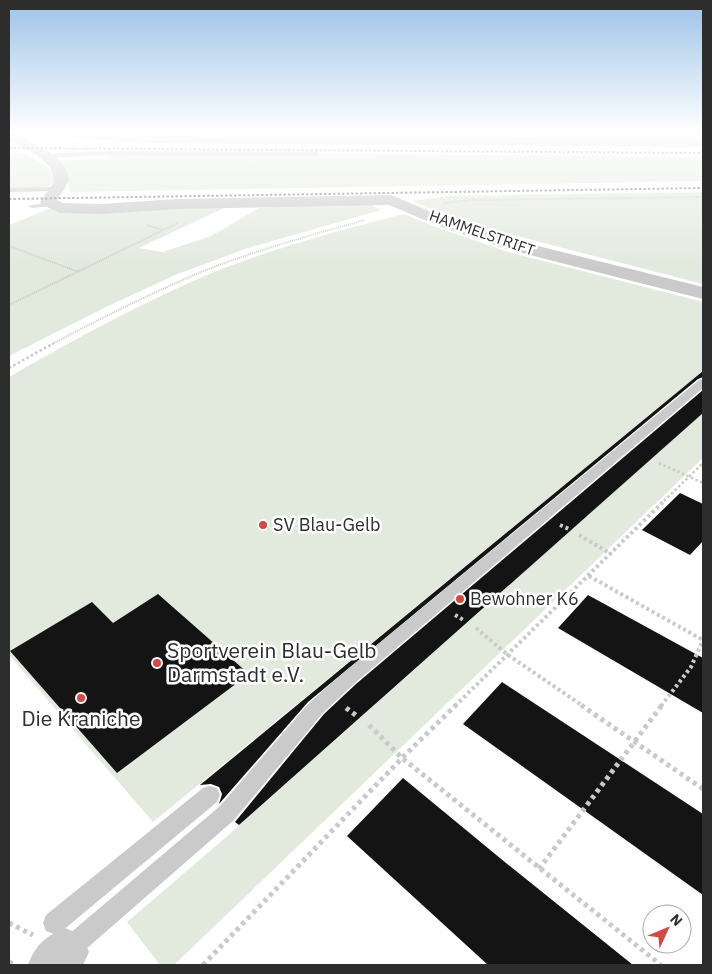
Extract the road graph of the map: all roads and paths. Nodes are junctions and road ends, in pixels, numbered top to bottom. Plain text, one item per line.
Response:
1 (61, 177) edge
2 (56, 189) junction
3 (9, 190) edge
4 (703, 197) edge
5 (49, 204) junction
6 (213, 204) junction
7 (32, 206) dead end
8 (411, 208) junction
9 (9, 246) edge
10 (79, 272) junction
11 (703, 293) edge
12 (9, 305) edge
13 (9, 368) edge
14 (703, 382) edge
15 (659, 463) dead end
16 (703, 464) edge
17 (689, 477) junction
18 (703, 483) edge
19 (579, 535) dead end
20 (611, 554) junction
21 (589, 576) junction
22 (476, 628) dead end
23 (703, 640) edge
24 (508, 656) junction
25 (368, 725) dead end
26 (635, 744) junction
27 (402, 758) junction
28 (703, 789) edge
29 (210, 795) dead end
30 (539, 869) junction
31 (57, 947) edge
32 (9, 962) edge
33 (14, 965) edge
34 (203, 965) edge
35 (661, 965) edge

1 - 2 street
2 - 3 lane
2 - 5 street
4 - 8 path
5 - 6 street, HAMMELSTRIFT
5 - 7 lane
6 - 8 street, HAMMELSTRIFT
6 - 10 path
8 - 11 street, HAMMELSTRIFT
8 - 13 path
9 - 10 path
10 - 12 path
14 - 31 lane
15 - 17 path
16 - 17 path
17 - 18 path
17 - 20 path
19 - 20 path
20 - 21 path
21 - 23 path
21 - 24 path
22 - 24 path
23 - 26 path
24 - 26 path
24 - 27 path
25 - 27 path
26 - 28 path
26 - 30 path
27 - 30 path
27 - 34 path
29 - 31 lane
30 - 35 path
32 - 33 path

